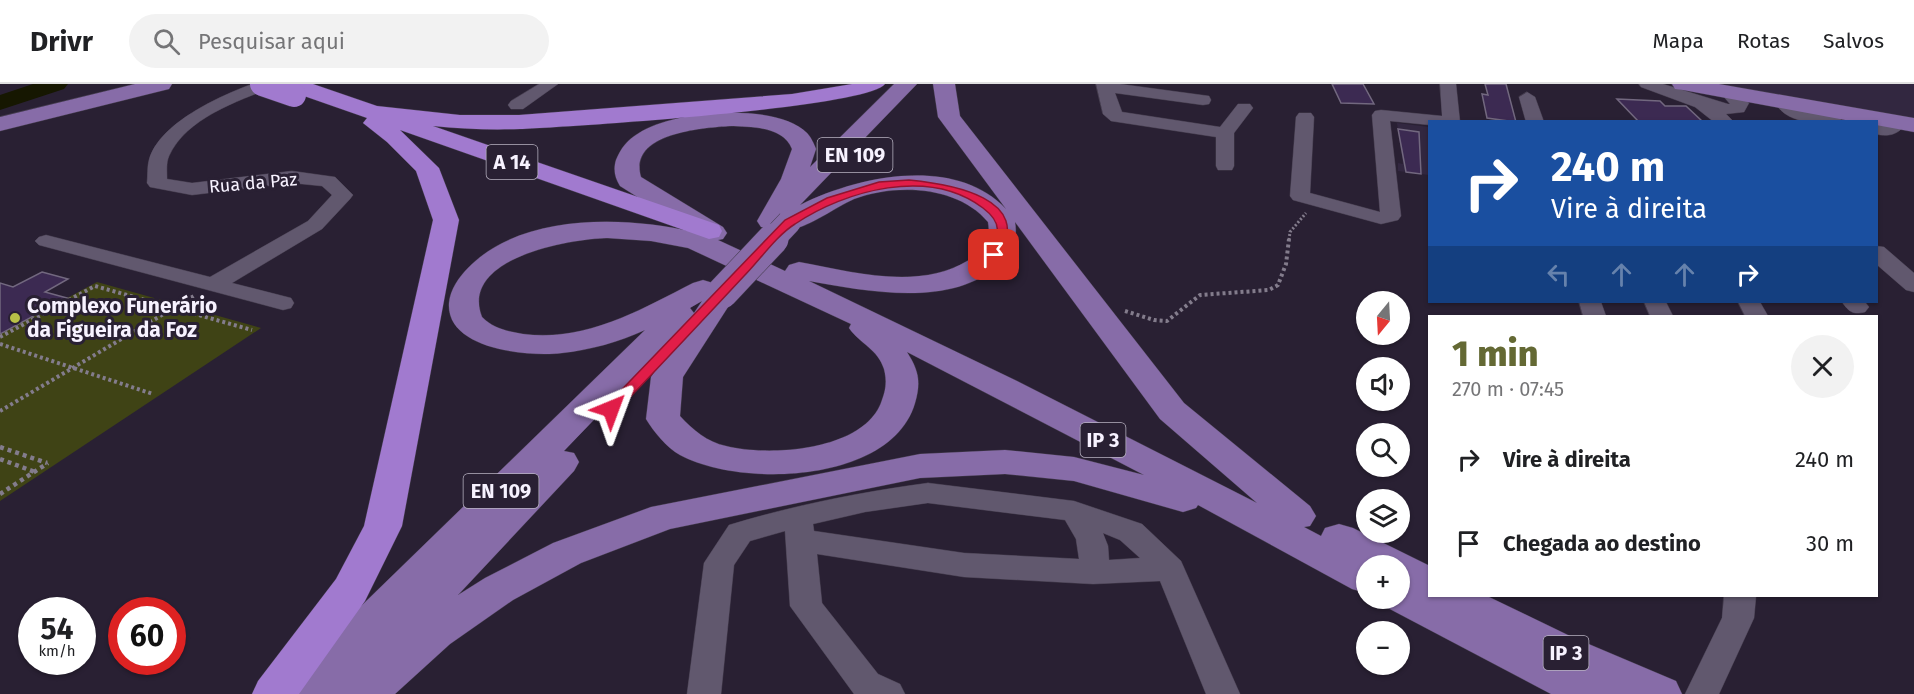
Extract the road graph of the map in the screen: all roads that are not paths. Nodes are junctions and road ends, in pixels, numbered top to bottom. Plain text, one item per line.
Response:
1 (161, 84) edge
2 (262, 84) edge
3 (267, 84) edge
4 (550, 84) edge
5 (1448, 84) edge
6 (1647, 84) edge
7 (1661, 84) edge
8 (1683, 84) edge
9 (1104, 86) edge
10 (864, 87) edge
11 (924, 87) edge
12 (298, 90) edge
13 (1527, 97) dead end
14 (1203, 99) dead end
15 (517, 105) dead end
16 (1723, 105) edge
17 (1777, 106) junction
18 (1244, 108) dead end
19 (1305, 117) dead end
20 (375, 118) junction
21 (1811, 119) edge
22 (1430, 120) edge
23 (1450, 120) edge
24 (1535, 120) edge
25 (1831, 120) edge
26 (1848, 120) edge
27 (0, 124) edge
28 (1225, 133) junction
29 (1225, 166) dead end
30 (779, 222) junction
31 (700, 236) junction
32 (46, 241) dead end
33 (1878, 254) edge
34 (798, 270) junction
35 (213, 285) junction
36 (1914, 285) edge
37 (712, 291) junction
38 (830, 302) junction
39 (283, 303) dead end
40 (1074, 511) junction
41 (1293, 526) junction
42 (799, 528) junction
43 (1365, 555) edge
44 (1170, 569) junction
45 (1356, 571) edge
46 (1093, 572) junction
47 (1410, 574) edge
48 (1428, 584) edge
49 (1452, 597) edge
50 (1410, 601) edge
51 (1739, 607) edge
52 (274, 694) edge
53 (300, 694) edge
54 (338, 694) edge
55 (364, 694) edge
56 (704, 694) edge
57 (888, 694) edge
58 (1223, 694) edge
59 (1592, 694) edge
60 (1660, 694) edge
61 (1702, 694) edge

1 - 27 main road
2 - 12 highway, A 14, bridge
3 - 35 street, Rua da Paz
4 - 15 street
5 - 23 street
6 - 16 street
7 - 16 main road
8 - 16 main road
9 - 14 street
9 - 28 street
10 - 20 highway
11 - 30 main road, EN 109
11 - 41 main road
12 - 20 highway, A 14
13 - 24 street
16 - 17 main road
16 - 25 main road
17 - 21 street
17 - 26 main road
18 - 28 street
19 - 22 street
20 - 31 highway, A 14
20 - 52 highway
28 - 29 street
30 - 31 main road
30 - 34 main road
30 - 37 main road, EN 109, bridge
31 - 34 main road, IP 3
31 - 37 main road
31 - 38 main road, IP 3
32 - 35 street
33 - 36 street
34 - 41 main road, IP 3
35 - 39 street
37 - 38 main road
37 - 53 main road, EN 109
37 - 54 main road, EN 109
38 - 41 main road, IP 3
40 - 42 street
40 - 44 street
40 - 46 street
41 - 43 main road, IP 3
41 - 45 main road, IP 3
41 - 55 main road
42 - 46 street
42 - 56 street
42 - 57 street
44 - 46 street
44 - 58 street
47 - 48 main road
49 - 60 main road, IP 3
50 - 59 main road, IP 3
51 - 61 street

